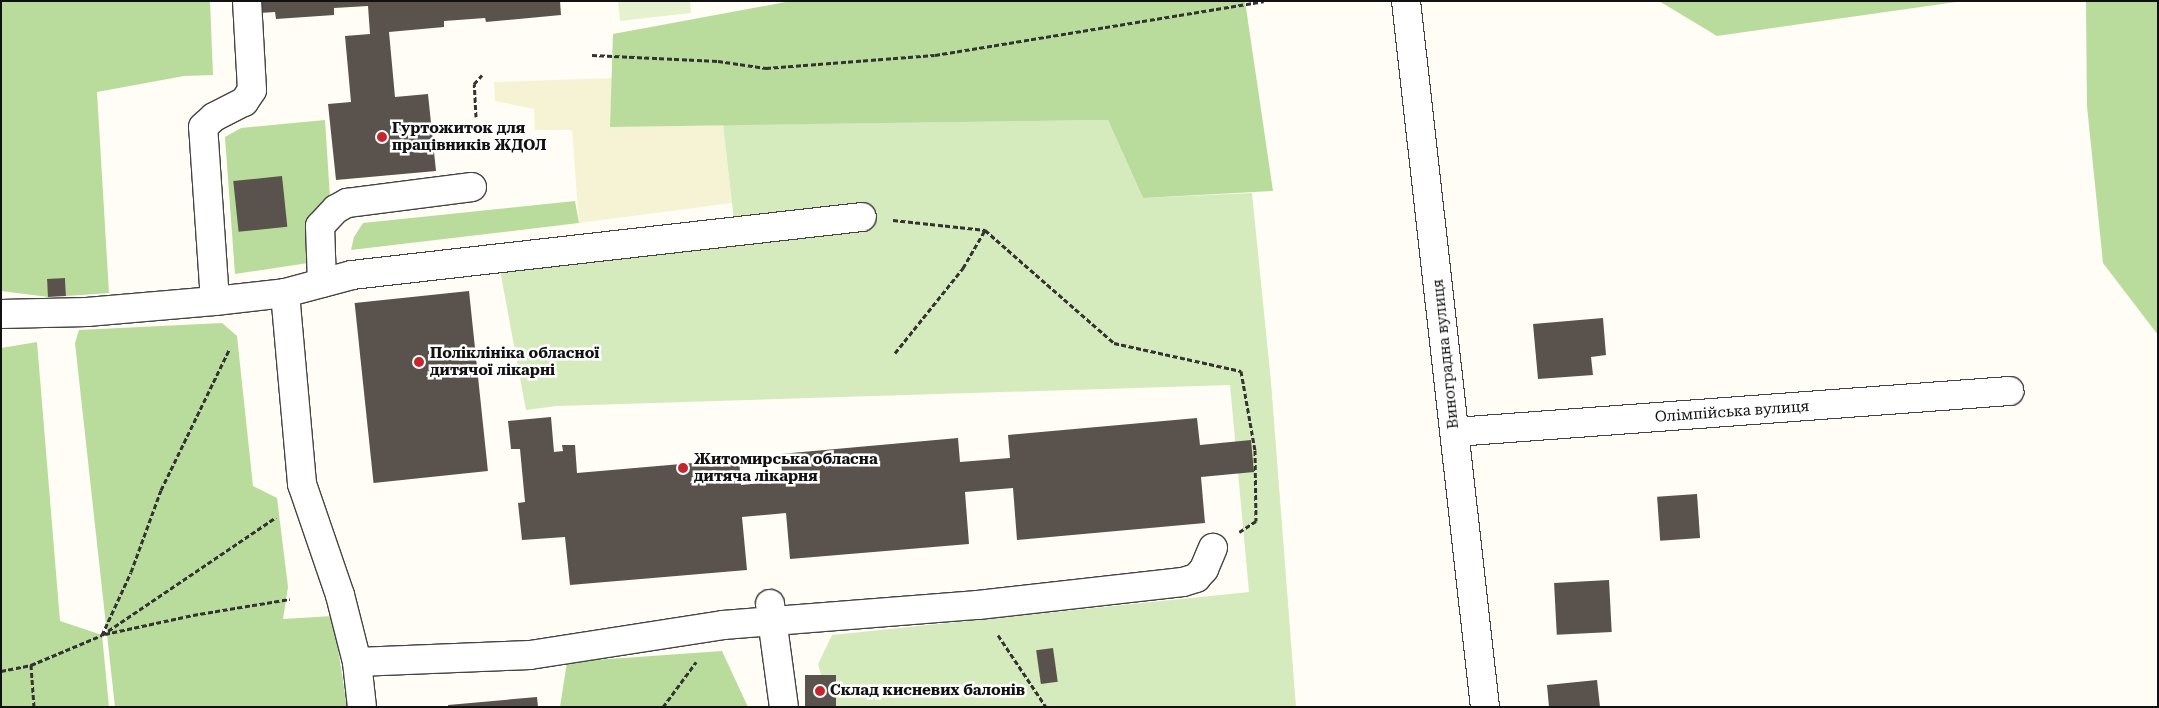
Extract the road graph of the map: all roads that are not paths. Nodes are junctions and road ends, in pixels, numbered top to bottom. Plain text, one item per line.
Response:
1 (246, 1) edge
2 (1406, 1) edge
3 (472, 187) dead end
4 (862, 217) road end
5 (322, 283) junction
6 (285, 293) junction
7 (215, 301) junction
8 (1, 314) edge
9 (2009, 391) dead end
10 (1455, 432) junction
11 (1213, 548) road end
12 (772, 612) junction
13 (357, 662) junction
14 (362, 707) edge
15 (784, 707) edge
16 (1486, 707) edge

1 - 7 street
2 - 10 street, Виноградна вулиця
3 - 5 street
4 - 5 street
5 - 6 street
6 - 7 street
6 - 13 street
7 - 8 street
9 - 10 street, Олімпійська вулиця
10 - 16 street, Виноградна вулиця
11 - 12 street
12 - 13 street
12 - 15 street
13 - 14 street

